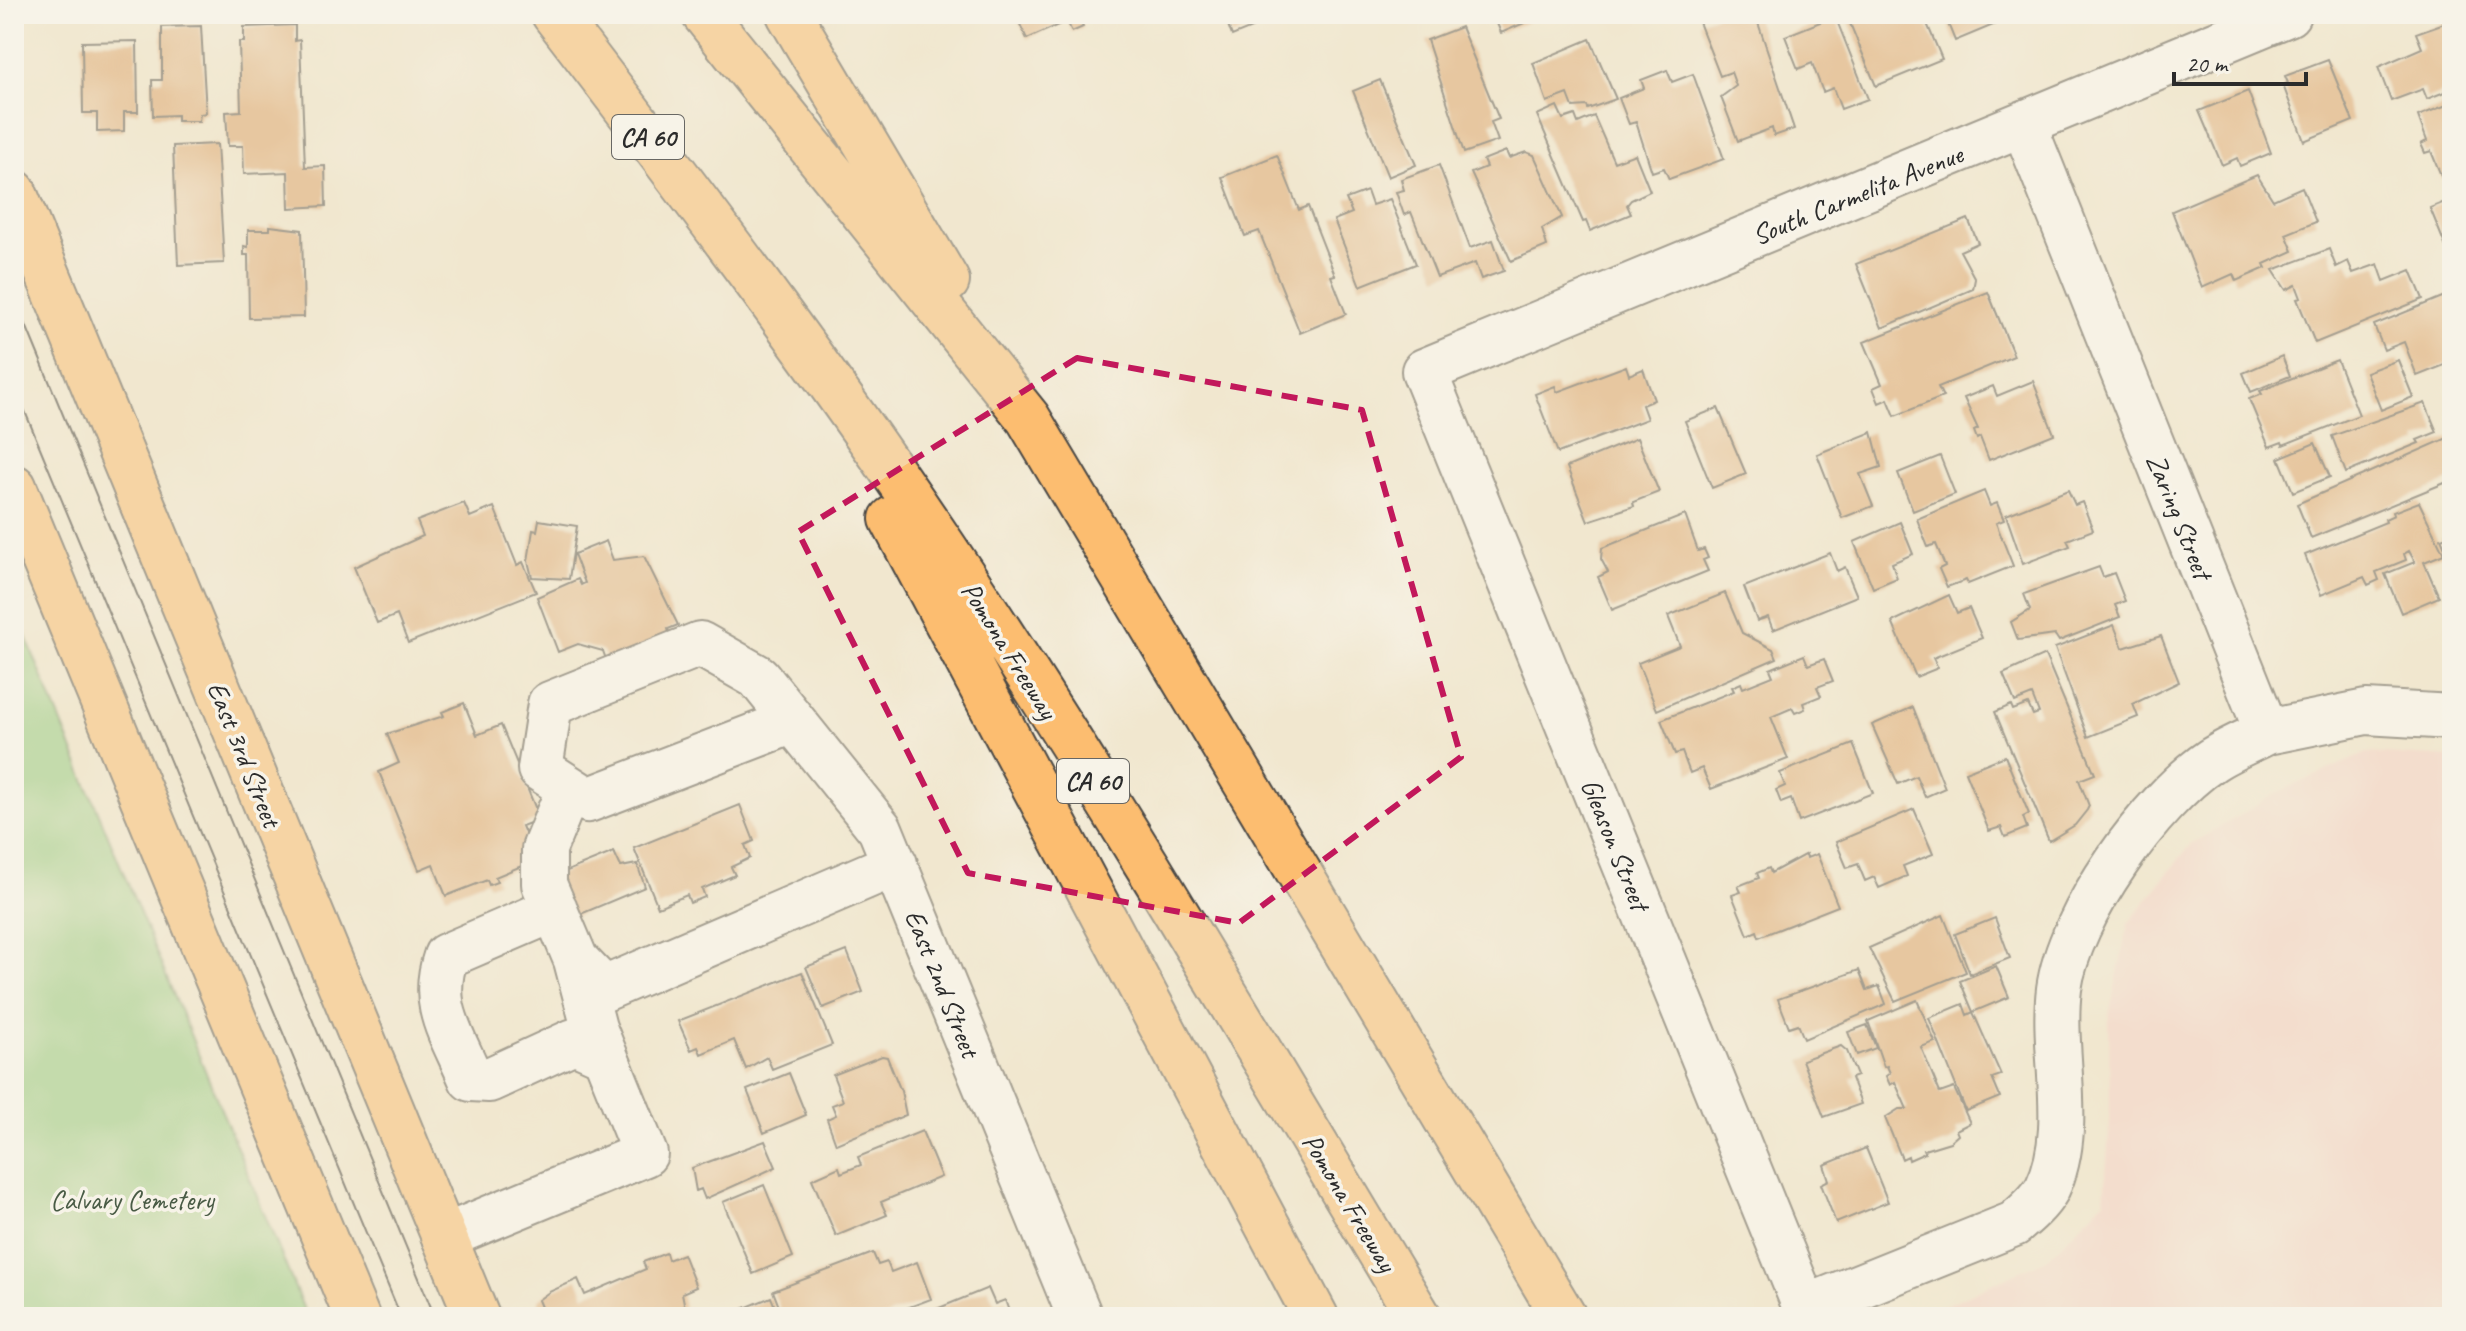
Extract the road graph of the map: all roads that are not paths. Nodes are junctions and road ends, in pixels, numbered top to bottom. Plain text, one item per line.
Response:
1 (554, 14) edge
2 (704, 14) edge
3 (789, 14) edge
4 (2288, 14) edge
5 (2024, 125) junction
6 (14, 192) edge
7 (742, 261) junction
8 (1424, 371) joint
9 (1028, 418) junction
10 (14, 487) edge
11 (2452, 717) edge
12 (793, 721) junction
13 (2267, 732) junction
14 (569, 788) junction
15 (895, 864) junction
16 (555, 909) junction
17 (576, 960) junction
18 (605, 1055) junction
19 (444, 1237) junction
20 (1807, 1312) edge
21 (357, 1317) edge
22 (477, 1317) edge
23 (1080, 1317) edge
24 (1316, 1317) edge
25 (1419, 1317) edge
26 (1564, 1317) edge

1 - 7 main road, Pomona Freeway / CA 60
2 - 9 main road
3 - 9 main road
4 - 5 street, South Carmelita Avenue
5 - 8 street, South Carmelita Avenue
5 - 13 street, Zaring Street
6 - 19 main road, East 3rd Street
7 - 24 main road
7 - 25 main road, Pomona Freeway / CA 60
8 - 20 street, Gleason Street
9 - 26 main road
10 - 21 main road
11 - 13 street
12 - 14 street
12 - 14 street, East 2nd Street
12 - 15 street, East 2nd Street
13 - 20 street
14 - 16 street
15 - 17 street
15 - 23 street, East 2nd Street
16 - 17 street
16 - 18 street
17 - 18 street
18 - 19 street
19 - 22 main road, East 3rd Street

